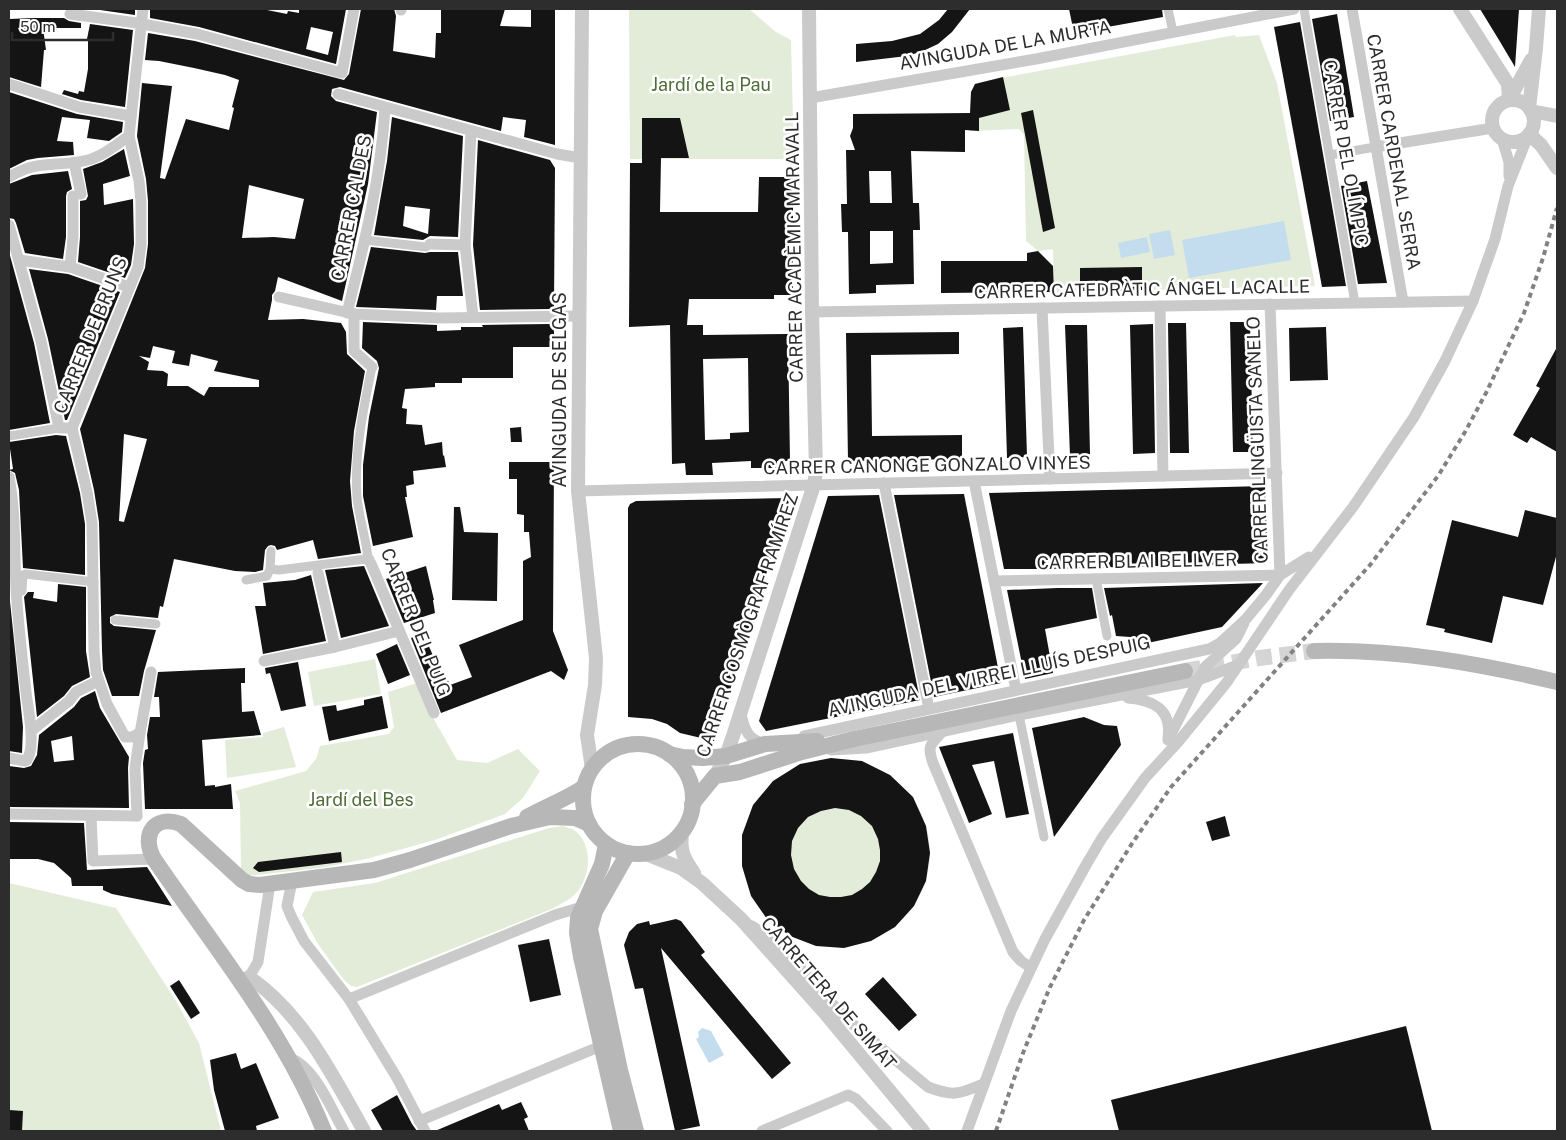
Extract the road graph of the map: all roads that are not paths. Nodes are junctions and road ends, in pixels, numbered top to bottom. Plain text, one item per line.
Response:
1 (143, 9) edge
2 (354, 9) edge
3 (582, 9) edge
4 (809, 9) edge
5 (1168, 9) edge
6 (1294, 9) edge
7 (1304, 9) edge
8 (1352, 9) edge
9 (1460, 9) edge
10 (1539, 9) edge
11 (70, 14) dead end
12 (142, 24) junction
13 (1173, 32) junction
14 (1536, 48) junction
15 (9, 84) edge
16 (338, 94) dead end
17 (810, 98) junction
18 (1509, 100) junction
19 (385, 108) junction
20 (1530, 110) junction
21 (131, 116) junction
22 (1557, 116) edge
23 (1493, 128) junction
24 (472, 132) junction
25 (1528, 135) junction
26 (129, 136) junction
27 (1502, 139) junction
28 (1375, 146) junction
29 (1330, 155) junction
30 (581, 158) junction
31 (74, 162) junction
32 (1557, 168) edge
33 (9, 176) edge
34 (1508, 186) junction
35 (9, 225) edge
36 (365, 240) junction
37 (430, 244) joint
38 (465, 245) junction
39 (19, 260) junction
40 (70, 267) junction
41 (129, 287) junction
42 (279, 297) dead end
43 (1474, 301) junction
44 (1403, 302) junction
45 (1355, 303) junction
46 (1270, 304) junction
47 (1160, 306) junction
48 (1042, 308) junction
49 (812, 312) junction
50 (351, 313) junction
51 (472, 316) junction
52 (580, 316) junction
53 (372, 367) joint
54 (59, 428) junction
55 (72, 428) junction
56 (9, 436) edge
57 (1277, 473) junction
58 (1163, 476) junction
59 (9, 477) edge
60 (1050, 479) junction
61 (974, 481) junction
62 (884, 483) junction
63 (814, 485) junction
64 (578, 491) junction
65 (1320, 549) junction
66 (271, 551) dead end
67 (367, 558) junction
68 (270, 569) junction
69 (318, 573) dead end
70 (1280, 575) junction
71 (1096, 578) junction
72 (246, 580) dead end
73 (994, 581) junction
74 (94, 582) junction
75 (16, 592) junction
76 (1246, 619) junction
77 (115, 620) dead end
78 (156, 624) dead end
79 (399, 631) junction
80 (1107, 636) dead end
81 (335, 647) junction
82 (1314, 651) tunnel mouth
83 (264, 661) dead end
84 (1240, 664) junction
85 (1185, 671) tunnel mouth
86 (151, 672) dead end
87 (1198, 680) junction
88 (98, 681) junction
89 (1557, 682) edge
90 (1016, 690) junction
91 (1113, 698) junction
92 (929, 710) junction
93 (741, 712) junction
94 (434, 713) dead end
95 (1019, 715) junction
96 (31, 731) junction
97 (942, 732) junction
98 (140, 733) junction
99 (125, 737) junction
100 (854, 739) junction
101 (1168, 740) junction
102 (765, 744) junction
103 (802, 752) junction
104 (668, 754) junction
105 (726, 756) junction
106 (9, 758) edge
107 (135, 768) junction
108 (592, 769) junction
109 (715, 776) junction
110 (1145, 778) junction
111 (584, 787) junction
112 (692, 804) junction
113 (9, 814) edge
114 (90, 816) junction
115 (137, 816) junction
116 (589, 824) junction
117 (511, 826) junction
118 (153, 828) junction
119 (682, 832) junction
120 (1044, 837) dead end
121 (606, 844) junction
122 (628, 853) junction
123 (646, 854) junction
124 (154, 859) junction
125 (292, 881) junction
126 (702, 883) junction
127 (270, 884) junction
128 (582, 908) junction
129 (741, 919) junction
130 (1030, 967) junction
131 (244, 980) junction
132 (349, 1000) junction
133 (601, 1046) junction
134 (289, 1058) junction
135 (984, 1084) junction
136 (419, 1121) junction
137 (324, 1131) edge
138 (344, 1131) edge
139 (364, 1131) edge
140 (425, 1131) edge
141 (621, 1131) edge
142 (636, 1131) edge
143 (762, 1131) edge
144 (887, 1131) edge
145 (923, 1131) edge
146 (967, 1131) edge

1 - 12 street, CARRER DE BRUNS
2 - 12 street
3 - 30 street, AVINGUDA DE SELGAS
4 - 17 street, CARRER ACADÈMIC MARAVALL
5 - 13 street
6 - 13 street, AVINGUDA DE LA MURTA
7 - 29 street, CARRER DEL OLÍMPIC
8 - 28 street, CARRER CARDENAL SERRA
9 - 18 street
10 - 14 street
11 - 12 street
12 - 21 street, CARRER DE BRUNS
13 - 17 street, AVINGUDA DE LA MURTA
14 - 18 street
14 - 20 street
15 - 21 street
16 - 19 street
17 - 49 street, CARRER ACADÈMIC MARAVALL
18 - 20 street
18 - 23 street
19 - 24 street
19 - 36 street, CARRER CALDES
20 - 22 street
20 - 25 street
21 - 26 street, CARRER DE BRUNS
23 - 27 street
23 - 28 street
24 - 30 street
24 - 38 street
25 - 27 street
25 - 32 street
25 - 34 street
26 - 31 street
26 - 41 street, CARRER DE BRUNS
27 - 34 street
28 - 29 street
28 - 44 street, CARRER CARDENAL SERRA
29 - 45 street, CARRER DEL OLÍMPIC
30 - 52 street, AVINGUDA DE SELGAS
31 - 33 street
31 - 40 street
34 - 43 street
35 - 39 street
36 - 37 street
36 - 50 street, CARRER CALDES
37 - 38 street
38 - 51 street
39 - 40 street
39 - 54 street
40 - 41 street
41 - 55 street, CARRER DE BRUNS
42 - 50 street
43 - 44 street, CARRER CATEDRÀTIC ÁNGEL LACALLE
43 - 65 street
44 - 45 street, CARRER CATEDRÀTIC ÁNGEL LACALLE
45 - 46 street, CARRER CATEDRÀTIC ÁNGEL LACALLE
46 - 47 street, CARRER CATEDRÀTIC ÁNGEL LACALLE
46 - 57 street, CARRER LINGÜISTA SANELO
47 - 48 street, CARRER CATEDRÀTIC ÁNGEL LACALLE
47 - 58 street
48 - 49 street, CARRER CATEDRÀTIC ÁNGEL LACALLE
48 - 60 street
49 - 63 street, CARRER ACADÈMIC MARAVALL
50 - 51 street
50 - 53 street, CARRER DEL PUIG
51 - 52 street
52 - 64 street, AVINGUDA DE SELGAS
53 - 67 street, CARRER DEL PUIG
54 - 55 street
54 - 56 street
55 - 74 street
57 - 58 street, CARRER CANONGE GONZALO VINYES
57 - 70 street, CARRER LINGÜISTA SANELO
58 - 60 street, CARRER CANONGE GONZALO VINYES
59 - 75 street
60 - 61 street, CARRER CANONGE GONZALO VINYES
61 - 62 street, CARRER CANONGE GONZALO VINYES
61 - 73 street
62 - 63 street, CARRER CANONGE GONZALO VINYES
62 - 92 street
63 - 64 street, CARRER CANONGE GONZALO VINYES
63 - 93 street, CARRER COSMÒGRAF RAMÍREZ
64 - 108 street, AVINGUDA DE SELGAS
65 - 70 street
65 - 84 street
66 - 68 street
67 - 68 street
67 - 79 street, CARRER DEL PUIG
68 - 72 street
69 - 81 street
70 - 71 street, CARRER BLAI BELLVER
70 - 76 street
71 - 73 street, CARRER BLAI BELLVER
71 - 80 street
73 - 90 street
74 - 75 street
74 - 88 street
75 - 96 street
76 - 87 street
76 - 90 street, AVINGUDA DEL VIRREI LLUÍS DESPUIG
77 - 78 street
79 - 81 street
79 - 94 street, CARRER DEL PUIG
81 - 83 street
82 - 89 main road
84 - 87 street, AVINGUDA DEL VIRREI LLUÍS DESPUIG
84 - 110 street
85 - 100 main road, AVINGUDA DEL VIRREI LLUÍS DESPUIG
86 - 98 street
87 - 91 street, AVINGUDA DEL VIRREI LLUÍS DESPUIG
87 - 101 street
88 - 96 street
88 - 99 street
90 - 92 street, AVINGUDA DEL VIRREI LLUÍS DESPUIG
91 - 95 street, AVINGUDA DEL VIRREI LLUÍS DESPUIG
91 - 101 street
92 - 102 street, AVINGUDA DEL VIRREI LLUÍS DESPUIG
93 - 102 street
93 - 105 street, CARRER COSMÒGRAF RAMÍREZ
95 - 97 street, AVINGUDA DEL VIRREI LLUÍS DESPUIG
95 - 120 street
96 - 106 street
97 - 103 street, AVINGUDA DEL VIRREI LLUÍS DESPUIG
97 - 130 street
98 - 99 street
98 - 107 street
99 - 107 street
100 - 102 main road, AVINGUDA DEL VIRREI LLUÍS DESPUIG
100 - 103 main road, AVINGUDA DEL VIRREI LLUÍS DESPUIG
101 - 110 street
102 - 105 main road, AVINGUDA DEL VIRREI LLUÍS DESPUIG
103 - 109 main road, AVINGUDA DEL VIRREI LLUÍS DESPUIG
104 - 105 main road, AVINGUDA DEL VIRREI LLUÍS DESPUIG
104 - 108 main road
104 - 112 main road
105 - 109 street, CARRER COSMÒGRAF RAMÍREZ
107 - 115 street
108 - 111 main road
109 - 112 main road
110 - 130 street
111 - 116 main road
111 - 117 main road
112 - 119 main road
113 - 114 street
114 - 115 street
114 - 124 street
115 - 118 street
116 - 117 main road
116 - 121 main road
117 - 125 main road
118 - 124 main road
118 - 127 main road
119 - 123 main road
119 - 126 street, CARRETERA DE SIMAT
121 - 122 main road
121 - 128 main road
122 - 123 main road
122 - 142 main road
123 - 126 street, CARRETERA DE SIMAT
124 - 131 main road
125 - 127 main road
125 - 132 street
126 - 129 street, CARRETERA DE SIMAT
127 - 131 street
128 - 132 street
128 - 133 main road
129 - 135 street
129 - 145 street, CARRETERA DE SIMAT
130 - 135 street
131 - 134 main road
131 - 139 street
132 - 136 street
133 - 136 street
133 - 141 main road
134 - 137 main road
134 - 138 street
135 - 146 street
136 - 140 street
143 - 144 street

